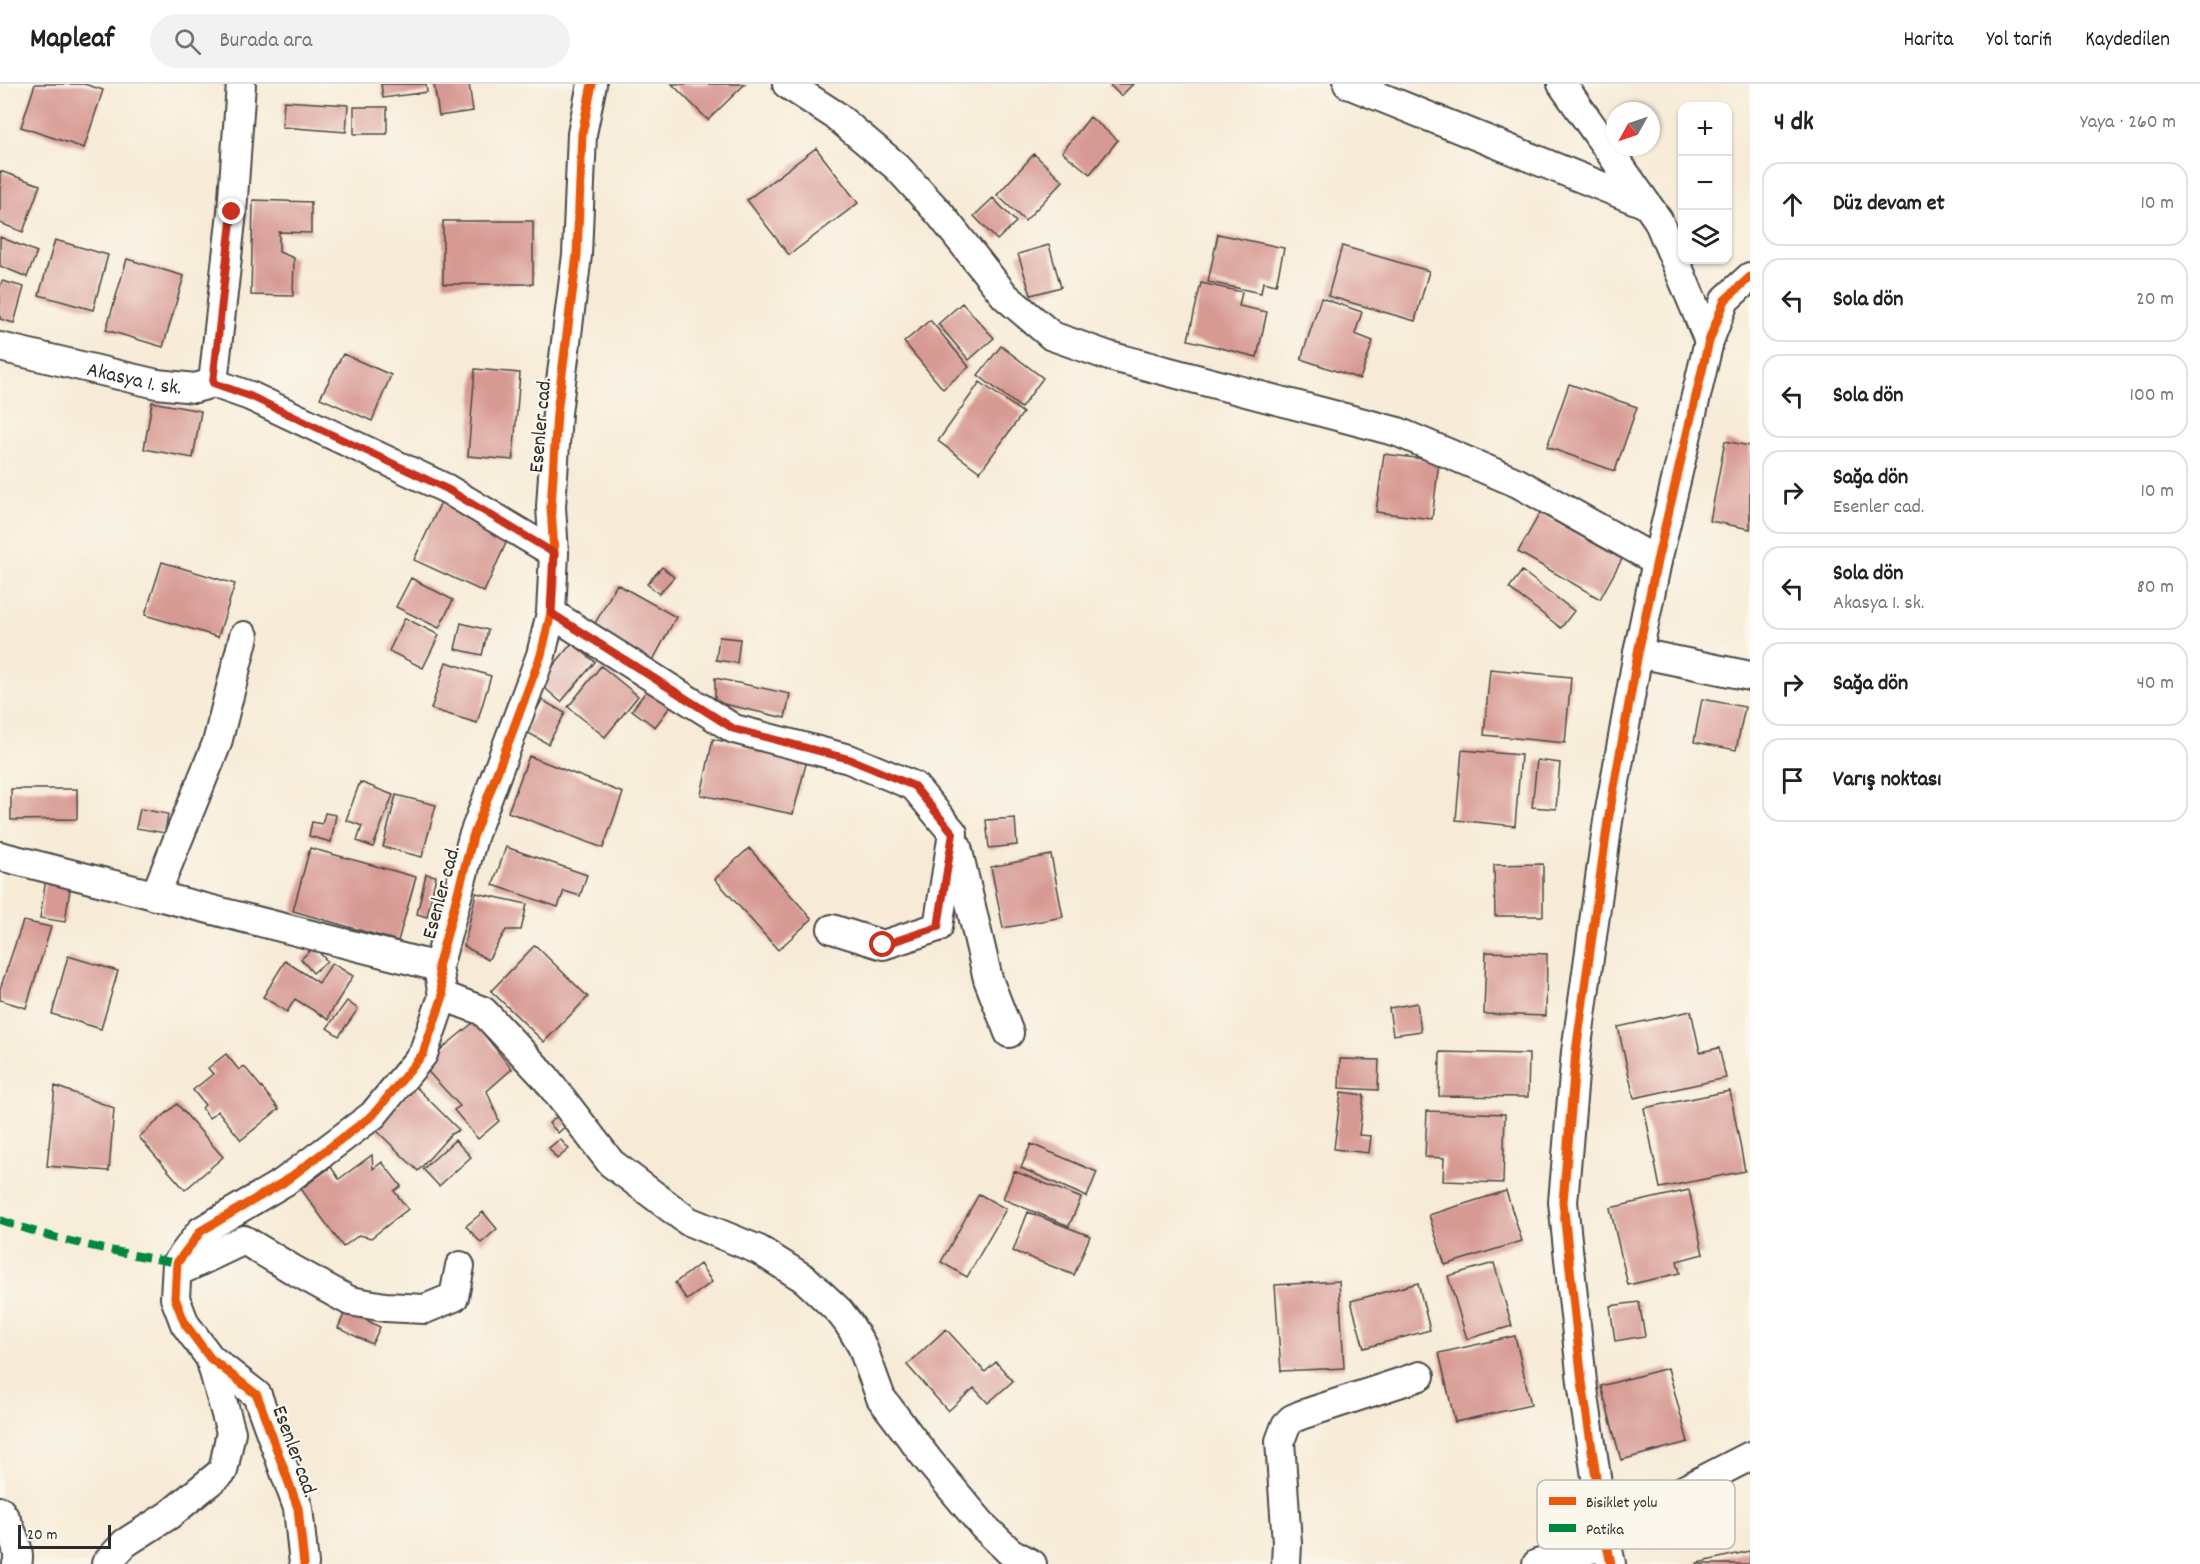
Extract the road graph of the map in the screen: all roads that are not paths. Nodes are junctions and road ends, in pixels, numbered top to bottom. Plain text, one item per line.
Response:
1 (242, 84) edge
2 (592, 84) edge
3 (787, 84) edge
4 (1348, 84) edge
5 (1562, 84) edge
6 (1646, 204) junction
7 (1750, 277) edge
8 (1708, 341) junction
9 (0, 346) edge
10 (213, 383) junction
11 (554, 553) junction
12 (1657, 561) junction
13 (551, 613) junction
14 (244, 636) dead end
15 (1638, 653) junction
16 (1750, 676) edge
17 (953, 833) junction
18 (0, 856) edge
19 (155, 896) junction
20 (832, 929) dead end
21 (438, 967) junction
22 (442, 996) junction
23 (1009, 1033) dead end
24 (460, 1266) dead end
25 (177, 1272) junction
26 (210, 1358) junction
27 (1420, 1376) dead end
28 (1750, 1456) edge
29 (1597, 1480) edge
30 (1712, 1480) edge
31 (0, 1511) edge
32 (1599, 1549) edge
33 (17, 1564) edge
34 (106, 1564) edge
35 (304, 1564) edge
36 (1032, 1564) edge
37 (1286, 1564) edge
38 (1537, 1564) edge

1 - 10 street
2 - 11 street, Esenler cad.
3 - 12 street
4 - 6 street
5 - 6 street
6 - 8 street
7 - 8 street
8 - 12 street
9 - 10 street, Akasya 1. sk.
10 - 11 street, Akasya 1. sk.
11 - 13 street, Esenler cad.
12 - 15 street
13 - 17 street
13 - 21 street, Esenler cad.
14 - 19 street
15 - 16 street
15 - 29 street
17 - 20 street
17 - 23 street
18 - 19 street
19 - 21 street
21 - 22 street, Esenler cad.
22 - 25 street, Esenler cad.
22 - 36 street
24 - 25 street
25 - 26 street, Esenler cad.
26 - 34 street
26 - 35 street, Esenler cad.
27 - 37 street
28 - 30 street
31 - 33 street
32 - 38 street

